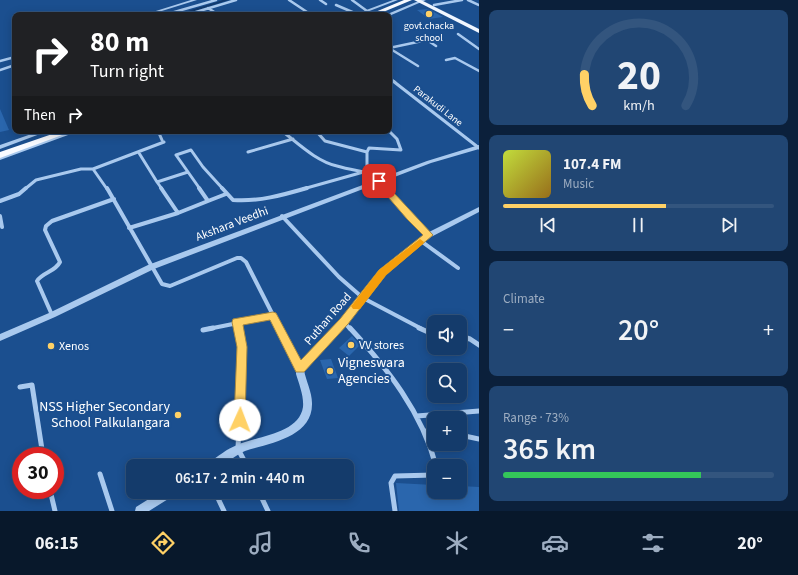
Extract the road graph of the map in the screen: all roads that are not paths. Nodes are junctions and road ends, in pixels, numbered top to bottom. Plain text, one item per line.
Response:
1 (195, 0) edge
2 (216, 0) edge
3 (236, 0) edge
4 (289, 0) edge
5 (320, 0) edge
6 (359, 0) edge
7 (397, 0) edge
8 (409, 0) edge
9 (421, 0) edge
10 (462, 0) edge
11 (468, 0) edge
12 (353, 1) edge
13 (326, 4) dead end
14 (336, 4) dead end
15 (434, 4) junction
16 (479, 5) edge
17 (208, 8) junction
18 (155, 12) edge
19 (174, 12) edge
20 (195, 12) edge
21 (214, 12) edge
22 (307, 12) dead end
23 (351, 12) edge
24 (365, 12) edge
25 (372, 12) edge
26 (373, 12) edge
27 (387, 12) edge
28 (392, 13) edge
29 (479, 28) edge
30 (479, 31) edge
31 (458, 34) dead end
32 (436, 46) dead end
33 (392, 47) edge
34 (479, 49) edge
35 (392, 50) edge
36 (12, 58) edge
37 (446, 60) dead end
38 (0, 61) edge
39 (12, 66) edge
40 (418, 66) dead end
41 (0, 70) edge
42 (479, 71) edge
43 (392, 80) edge
44 (26, 134) edge
45 (36, 134) edge
46 (46, 134) edge
47 (61, 134) edge
48 (67, 134) edge
49 (160, 134) edge
50 (286, 134) edge
51 (319, 134) edge
52 (392, 134) edge
53 (293, 139) junction
54 (0, 143) edge
55 (0, 146) edge
56 (479, 147) edge
57 (0, 150) edge
58 (248, 152) dead end
59 (367, 152) junction
60 (139, 153) junction
61 (0, 157) edge
62 (93, 169) junction
63 (367, 171) junction
64 (188, 172) junction
65 (382, 180) junction
66 (157, 182) junction
67 (226, 194) junction
68 (114, 199) junction
69 (0, 201) edge
70 (208, 201) junction
71 (479, 209) edge
72 (178, 213) junction
73 (0, 216) edge
74 (282, 216) junction
75 (2, 227) dead end
76 (129, 228) junction
77 (429, 235) junction
78 (421, 241) junction
79 (151, 267) junction
80 (458, 268) dead end
81 (363, 298) junction
82 (52, 315) junction
83 (273, 316) junction
84 (237, 322) junction
85 (344, 322) junction
86 (203, 330) dead end
87 (427, 332) edge
88 (0, 338) edge
89 (467, 338) edge
90 (479, 345) edge
91 (300, 369) junction
92 (20, 387) dead end
93 (479, 411) edge
94 (416, 416) junction
95 (425, 431) joint
96 (467, 436) edge
97 (479, 439) edge
98 (41, 447) edge
99 (238, 449) junction
100 (223, 459) edge
101 (243, 459) edge
102 (434, 459) edge
103 (100, 474) dead end
104 (427, 476) edge
105 (52, 499) edge
106 (158, 499) edge
107 (218, 499) edge
108 (262, 499) edge
109 (55, 511) edge
110 (112, 511) edge
111 (140, 511) edge
112 (224, 511) edge
113 (268, 511) edge
114 (395, 511) edge

1 - 18 street
2 - 19 street
3 - 17 street
4 - 22 street
5 - 13 street
6 - 12 street
7 - 25 street
8 - 26 highway
9 - 15 main road
9 - 27 highway
9 - 28 street
9 - 30 main road
10 - 15 street
11 - 16 street
12 - 24 street
14 - 23 street
15 - 29 main road
17 - 20 street
17 - 21 street
31 - 34 street
32 - 33 street
35 - 40 street
36 - 38 street
37 - 42 street
39 - 41 street
43 - 56 street, Parakudi Lane
44 - 54 street
45 - 55 street
46 - 57 highway
47 - 61 highway
48 - 61 street
49 - 60 street
50 - 53 street
51 - 59 street
52 - 59 street
53 - 58 street
53 - 63 street
56 - 65 street, Akshara Veedhi
59 - 63 street
60 - 62 street
60 - 66 street
62 - 68 street
62 - 69 street
63 - 65 street
63 - 67 street
64 - 66 street
64 - 67 street
64 - 70 street
65 - 74 street, Akshara Veedhi
65 - 77 street
66 - 72 street
67 - 70 street
68 - 76 street
68 - 82 street
70 - 72 street
71 - 77 street, Puthan Road
72 - 76 street
73 - 75 street
74 - 79 street, Akshara Veedhi
74 - 81 street
76 - 79 street
77 - 78 street, Puthan Road
78 - 80 street
78 - 81 street, Puthan Road
79 - 82 street, Akshara Veedhi
79 - 83 street
81 - 85 street, Puthan Road
81 - 87 street
82 - 88 street, Akshara Veedhi
83 - 84 street
83 - 91 street
84 - 86 street
84 - 99 street
85 - 91 street, Puthan Road
85 - 94 street
89 - 90 street
91 - 99 street
92 - 98 street
93 - 94 street
94 - 95 street
95 - 102 street
96 - 97 street
99 - 100 street
99 - 101 street
103 - 110 street
104 - 114 street
105 - 109 street
106 - 111 street
107 - 112 street
108 - 113 street

